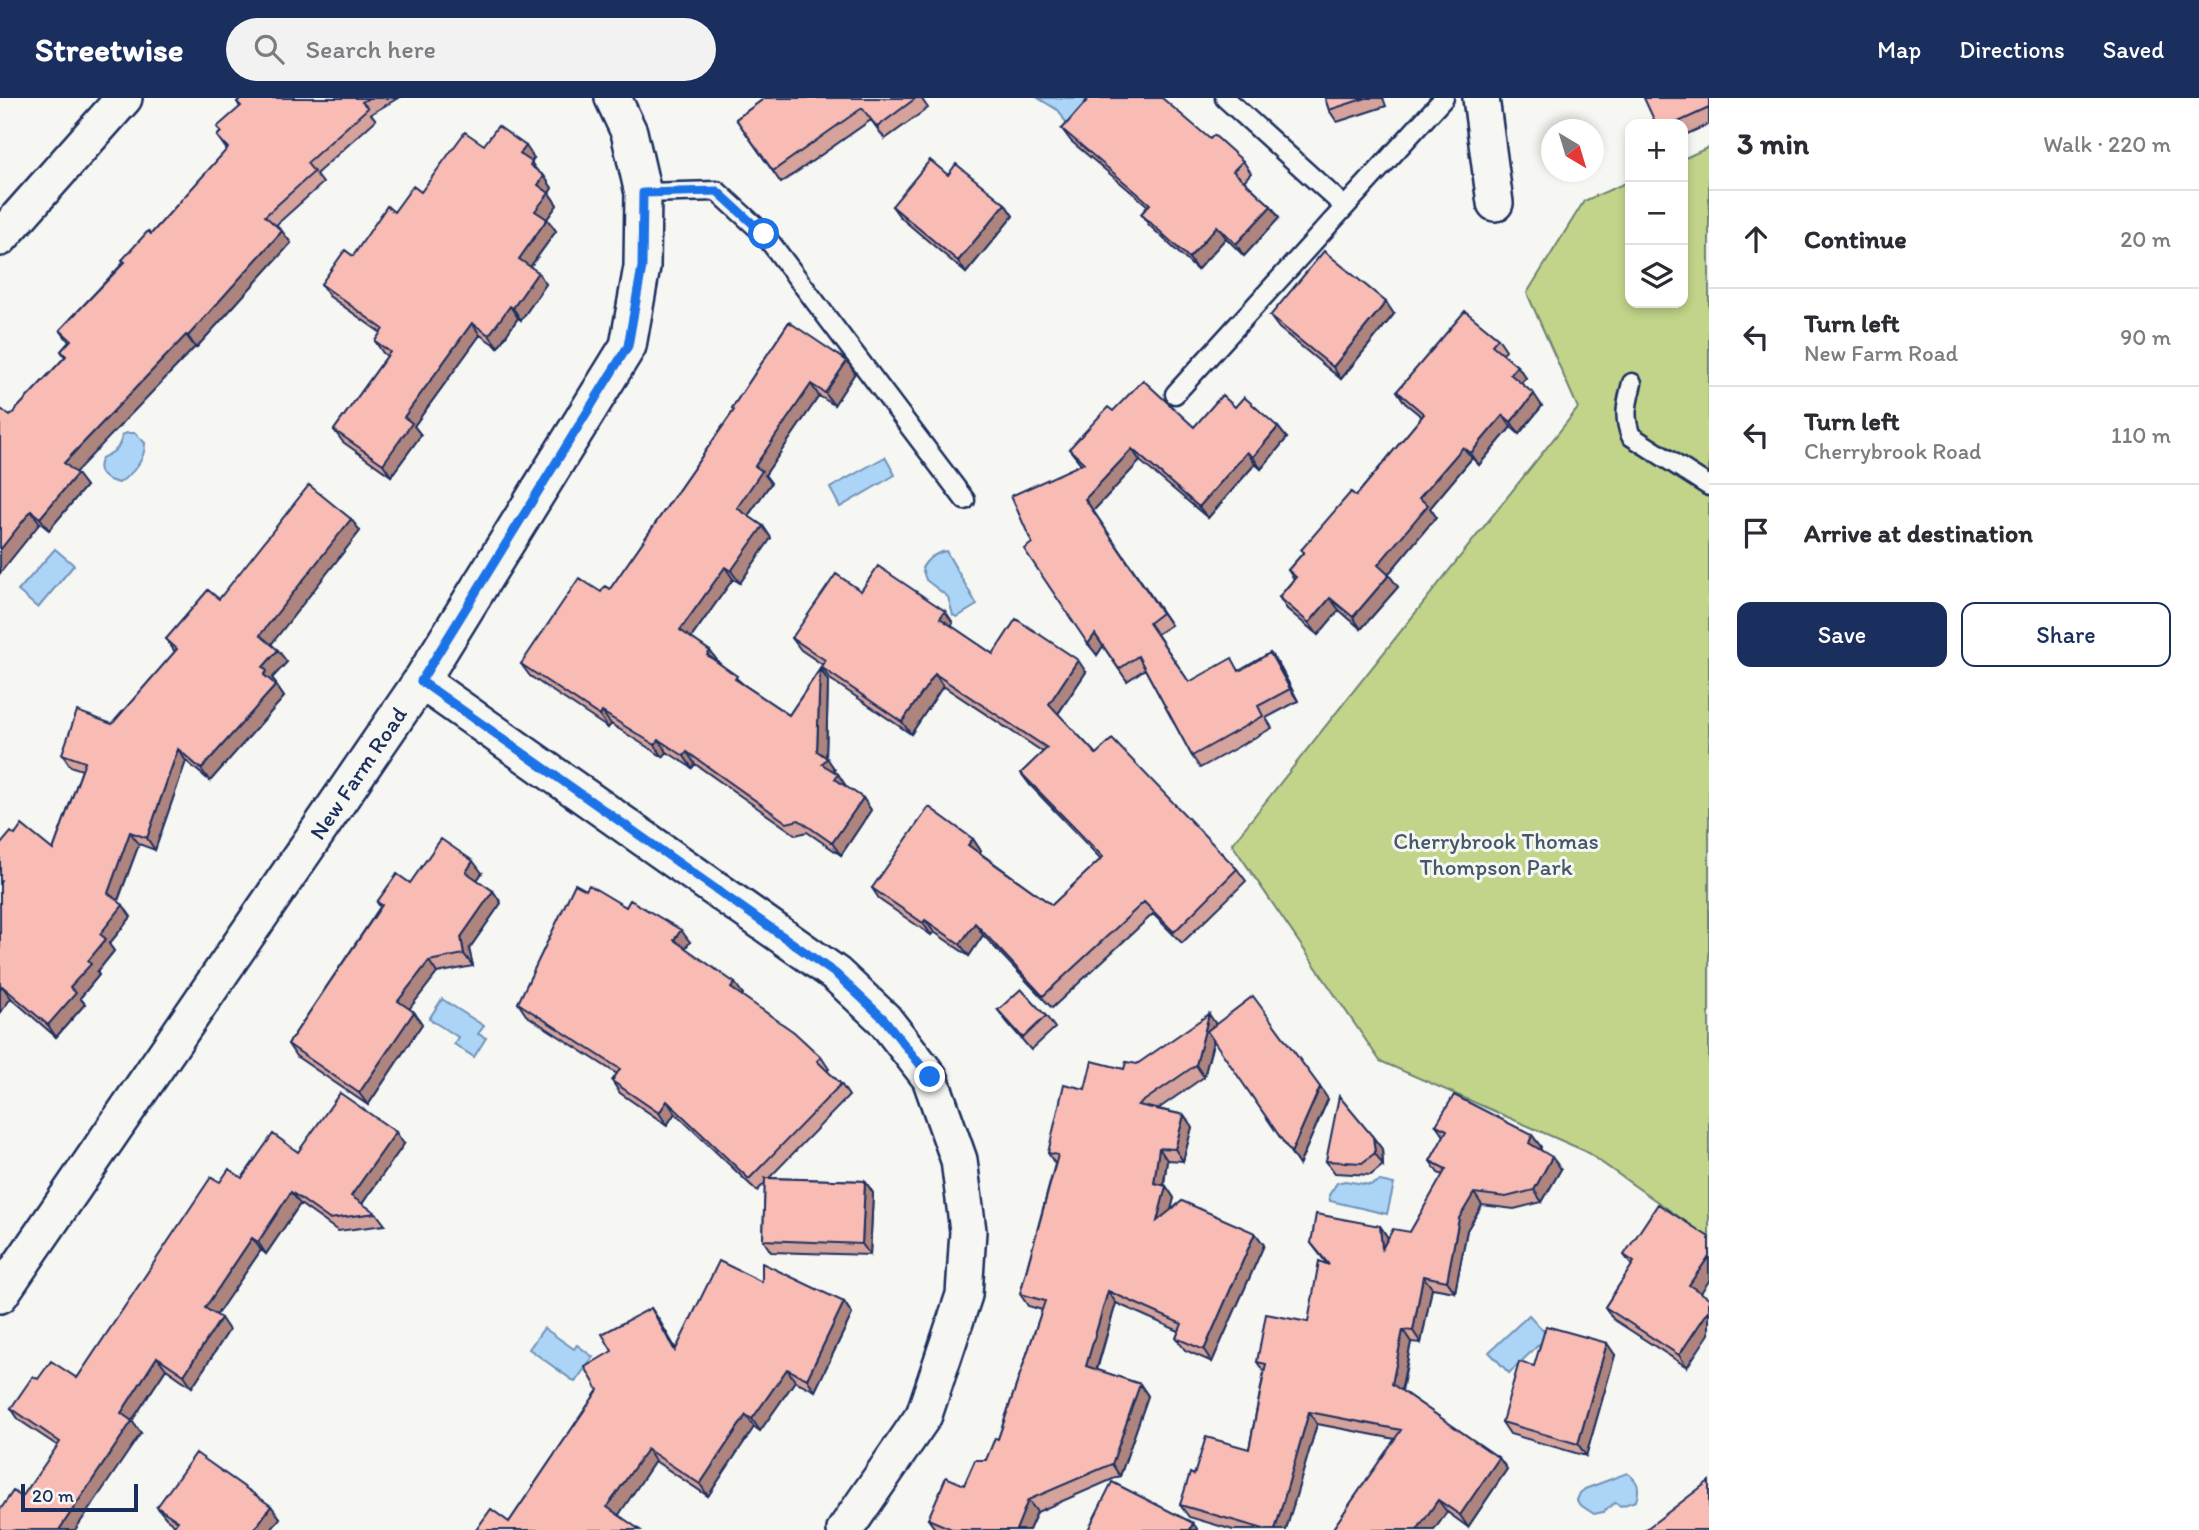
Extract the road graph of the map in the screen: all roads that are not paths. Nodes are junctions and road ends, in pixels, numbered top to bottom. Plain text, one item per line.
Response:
1 (124, 98) edge
2 (613, 98) edge
3 (1225, 98) edge
4 (1444, 98) edge
5 (1480, 98) edge
6 (643, 193) junction
7 (1495, 203) dead end
8 (1345, 207) junction
9 (0, 238) edge
10 (1632, 383) dead end
11 (1175, 394) dead end
12 (1709, 486) edge
13 (965, 500) dead end
14 (421, 681) junction
15 (0, 1295) edge
16 (845, 1530) edge

1 - 9 street
2 - 6 street, New Farm Road
3 - 8 lane
4 - 8 lane
5 - 7 street
6 - 13 lane
6 - 14 street, New Farm Road
8 - 11 lane
10 - 12 lane
14 - 15 street, New Farm Road
14 - 16 street

